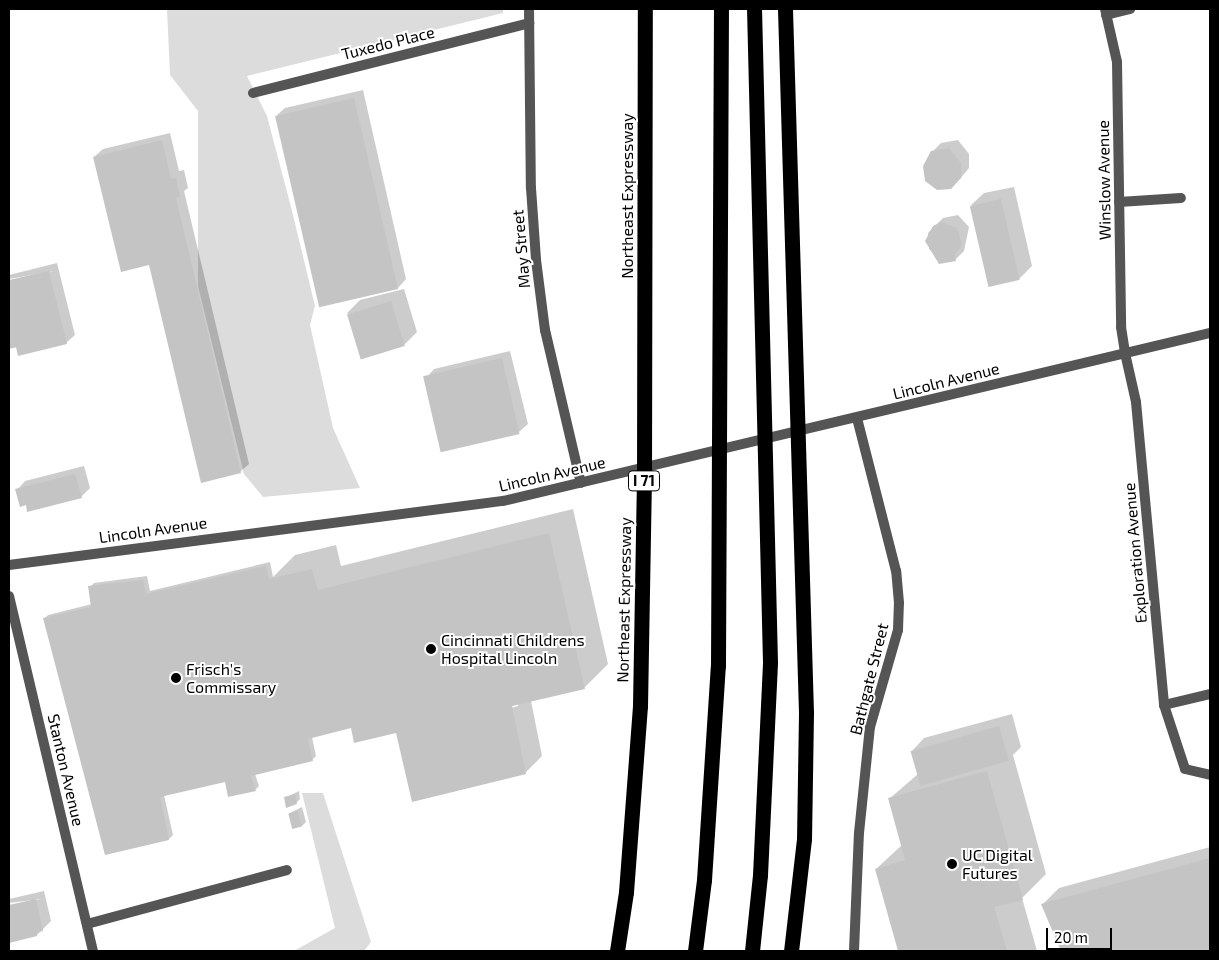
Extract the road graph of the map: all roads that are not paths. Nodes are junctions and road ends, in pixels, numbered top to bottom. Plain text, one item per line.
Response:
1 (530, 9) edge
2 (645, 9) edge
3 (721, 9) edge
4 (754, 9) edge
5 (785, 9) edge
6 (1130, 9) edge
7 (1105, 12) edge
8 (530, 22) junction
9 (253, 93) dead end
10 (1181, 198) dead end
11 (1119, 202) junction
12 (1210, 333) edge
13 (1125, 353) junction
14 (857, 418) junction
15 (581, 483) junction
16 (9, 565) edge
17 (9, 596) edge
18 (1210, 694) edge
19 (1164, 705) junction
20 (1210, 775) edge
21 (287, 870) dead end
22 (87, 924) junction
23 (93, 951) edge
24 (617, 951) edge
25 (694, 951) edge
26 (752, 951) edge
27 (791, 951) edge
28 (854, 951) edge

1 - 8 street, May Street
2 - 24 highway, Northeast Expressway / I 71
3 - 25 highway
4 - 26 highway
5 - 27 highway
6 - 7 street
7 - 11 street, Winslow Avenue
8 - 9 street, Tuxedo Place
8 - 15 street, May Street
10 - 11 street
11 - 13 street, Winslow Avenue
12 - 13 street, Lincoln Avenue
13 - 14 street, Lincoln Avenue
13 - 19 street, Exploration Avenue
14 - 15 street, Lincoln Avenue
14 - 28 street, Bathgate Street
15 - 16 street, Lincoln Avenue
17 - 22 street, Stanton Avenue
18 - 19 street
19 - 20 street, Exploration Avenue
21 - 22 street
22 - 23 street, Stanton Avenue

